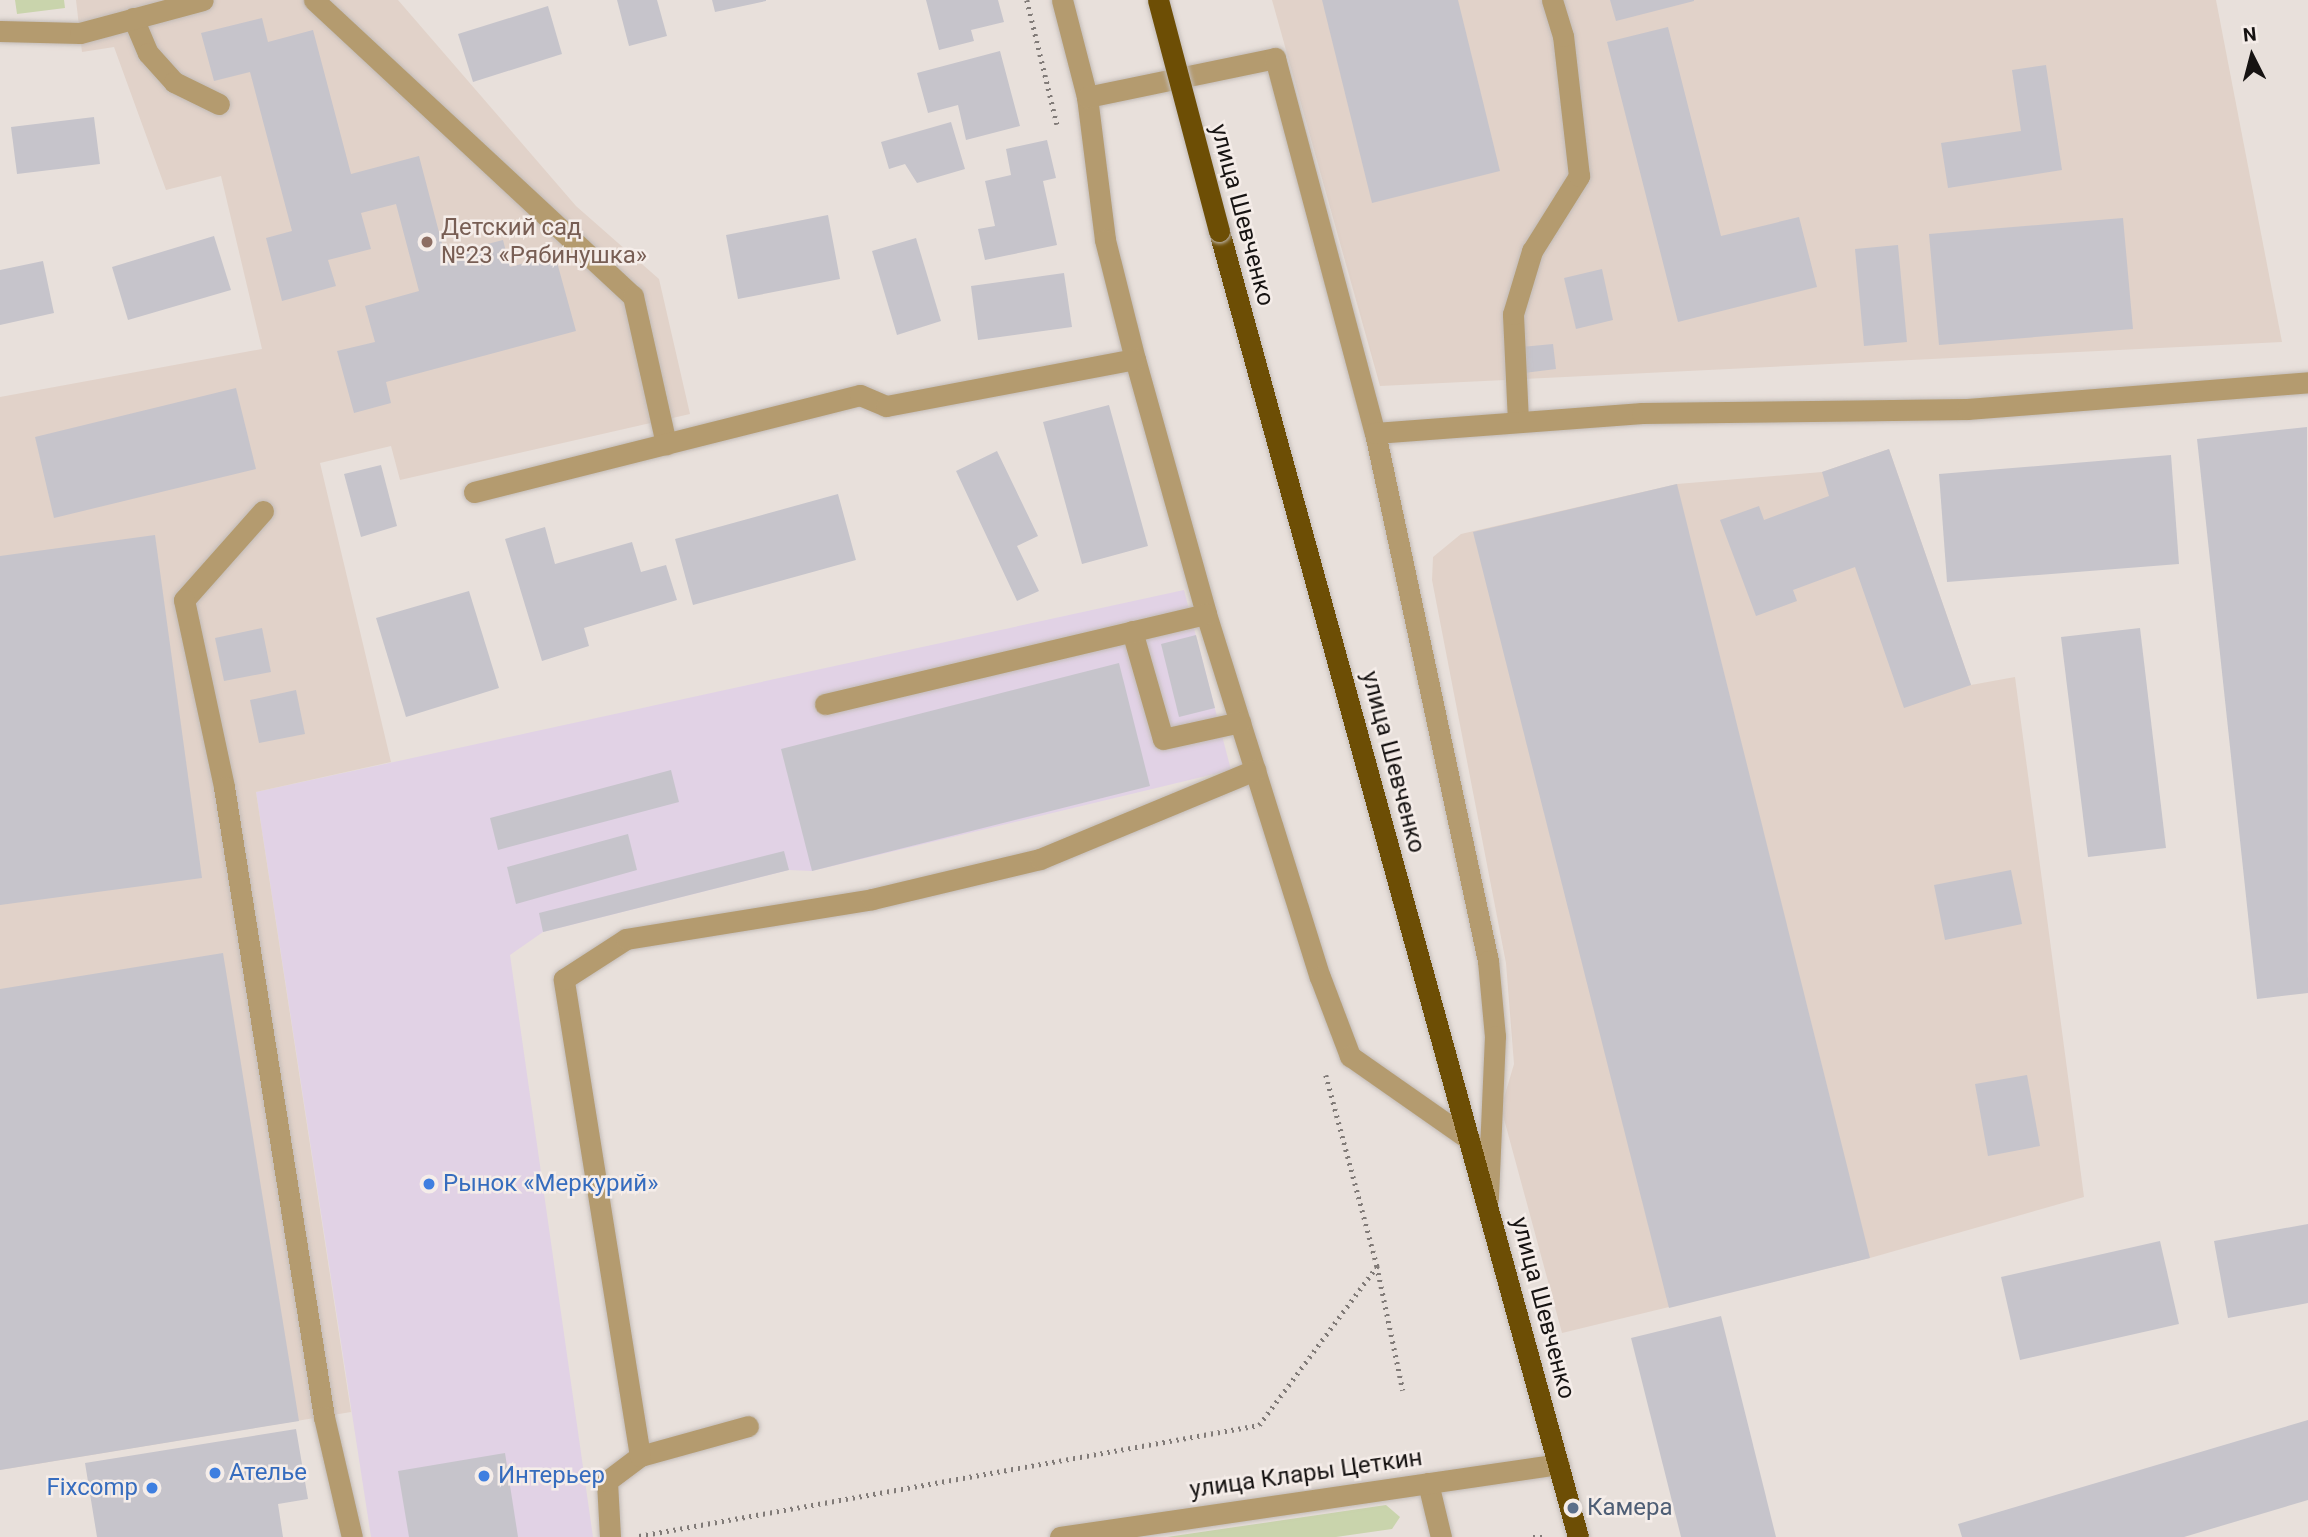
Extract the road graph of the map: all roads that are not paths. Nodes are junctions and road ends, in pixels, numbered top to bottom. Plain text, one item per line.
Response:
1 (202, 0) edge
2 (314, 0) edge
3 (1062, 0) edge
4 (1158, 0) edge
5 (1552, 0) edge
6 (133, 18) junction
7 (0, 31) edge
8 (1087, 97) junction
9 (219, 104) dead end
10 (1135, 359) junction
11 (2308, 382) edge
12 (1518, 421) junction
13 (1375, 433) junction
14 (666, 444) junction
15 (474, 492) dead end
16 (263, 511) dead end
17 (1206, 614) junction
18 (1132, 631) junction
19 (825, 704) dead end
20 (1240, 722) junction
21 (1255, 770) junction
22 (1470, 1140) junction
23 (1488, 1205) junction
24 (748, 1426) dead end
25 (640, 1456) junction
26 (1559, 1464) junction
27 (1428, 1483) junction
28 (1111, 1533) edge
29 (352, 1537) edge
30 (610, 1537) edge
31 (1060, 1537) edge
32 (1441, 1537) edge
33 (1578, 1537) edge

1 - 6 street
2 - 14 street
3 - 8 street
4 - 22 highway, улица Шевченко, bridge
5 - 12 street
6 - 7 street
6 - 9 street
8 - 10 street
8 - 13 street
10 - 14 street
10 - 17 street
11 - 12 street
12 - 13 street
13 - 23 street
14 - 15 street
16 - 29 street
17 - 18 street
17 - 20 street
18 - 19 street
18 - 20 street
20 - 21 street
21 - 22 street
21 - 25 street
22 - 23 highway, улица Шевченко
23 - 26 highway, улица Шевченко
24 - 25 street
25 - 30 street
26 - 27 street, улица Клары Цеткин
26 - 33 highway, улица Шевченко
27 - 28 street, улица Клары Цеткин
27 - 32 street
28 - 31 street, улица Клары Цеткин

